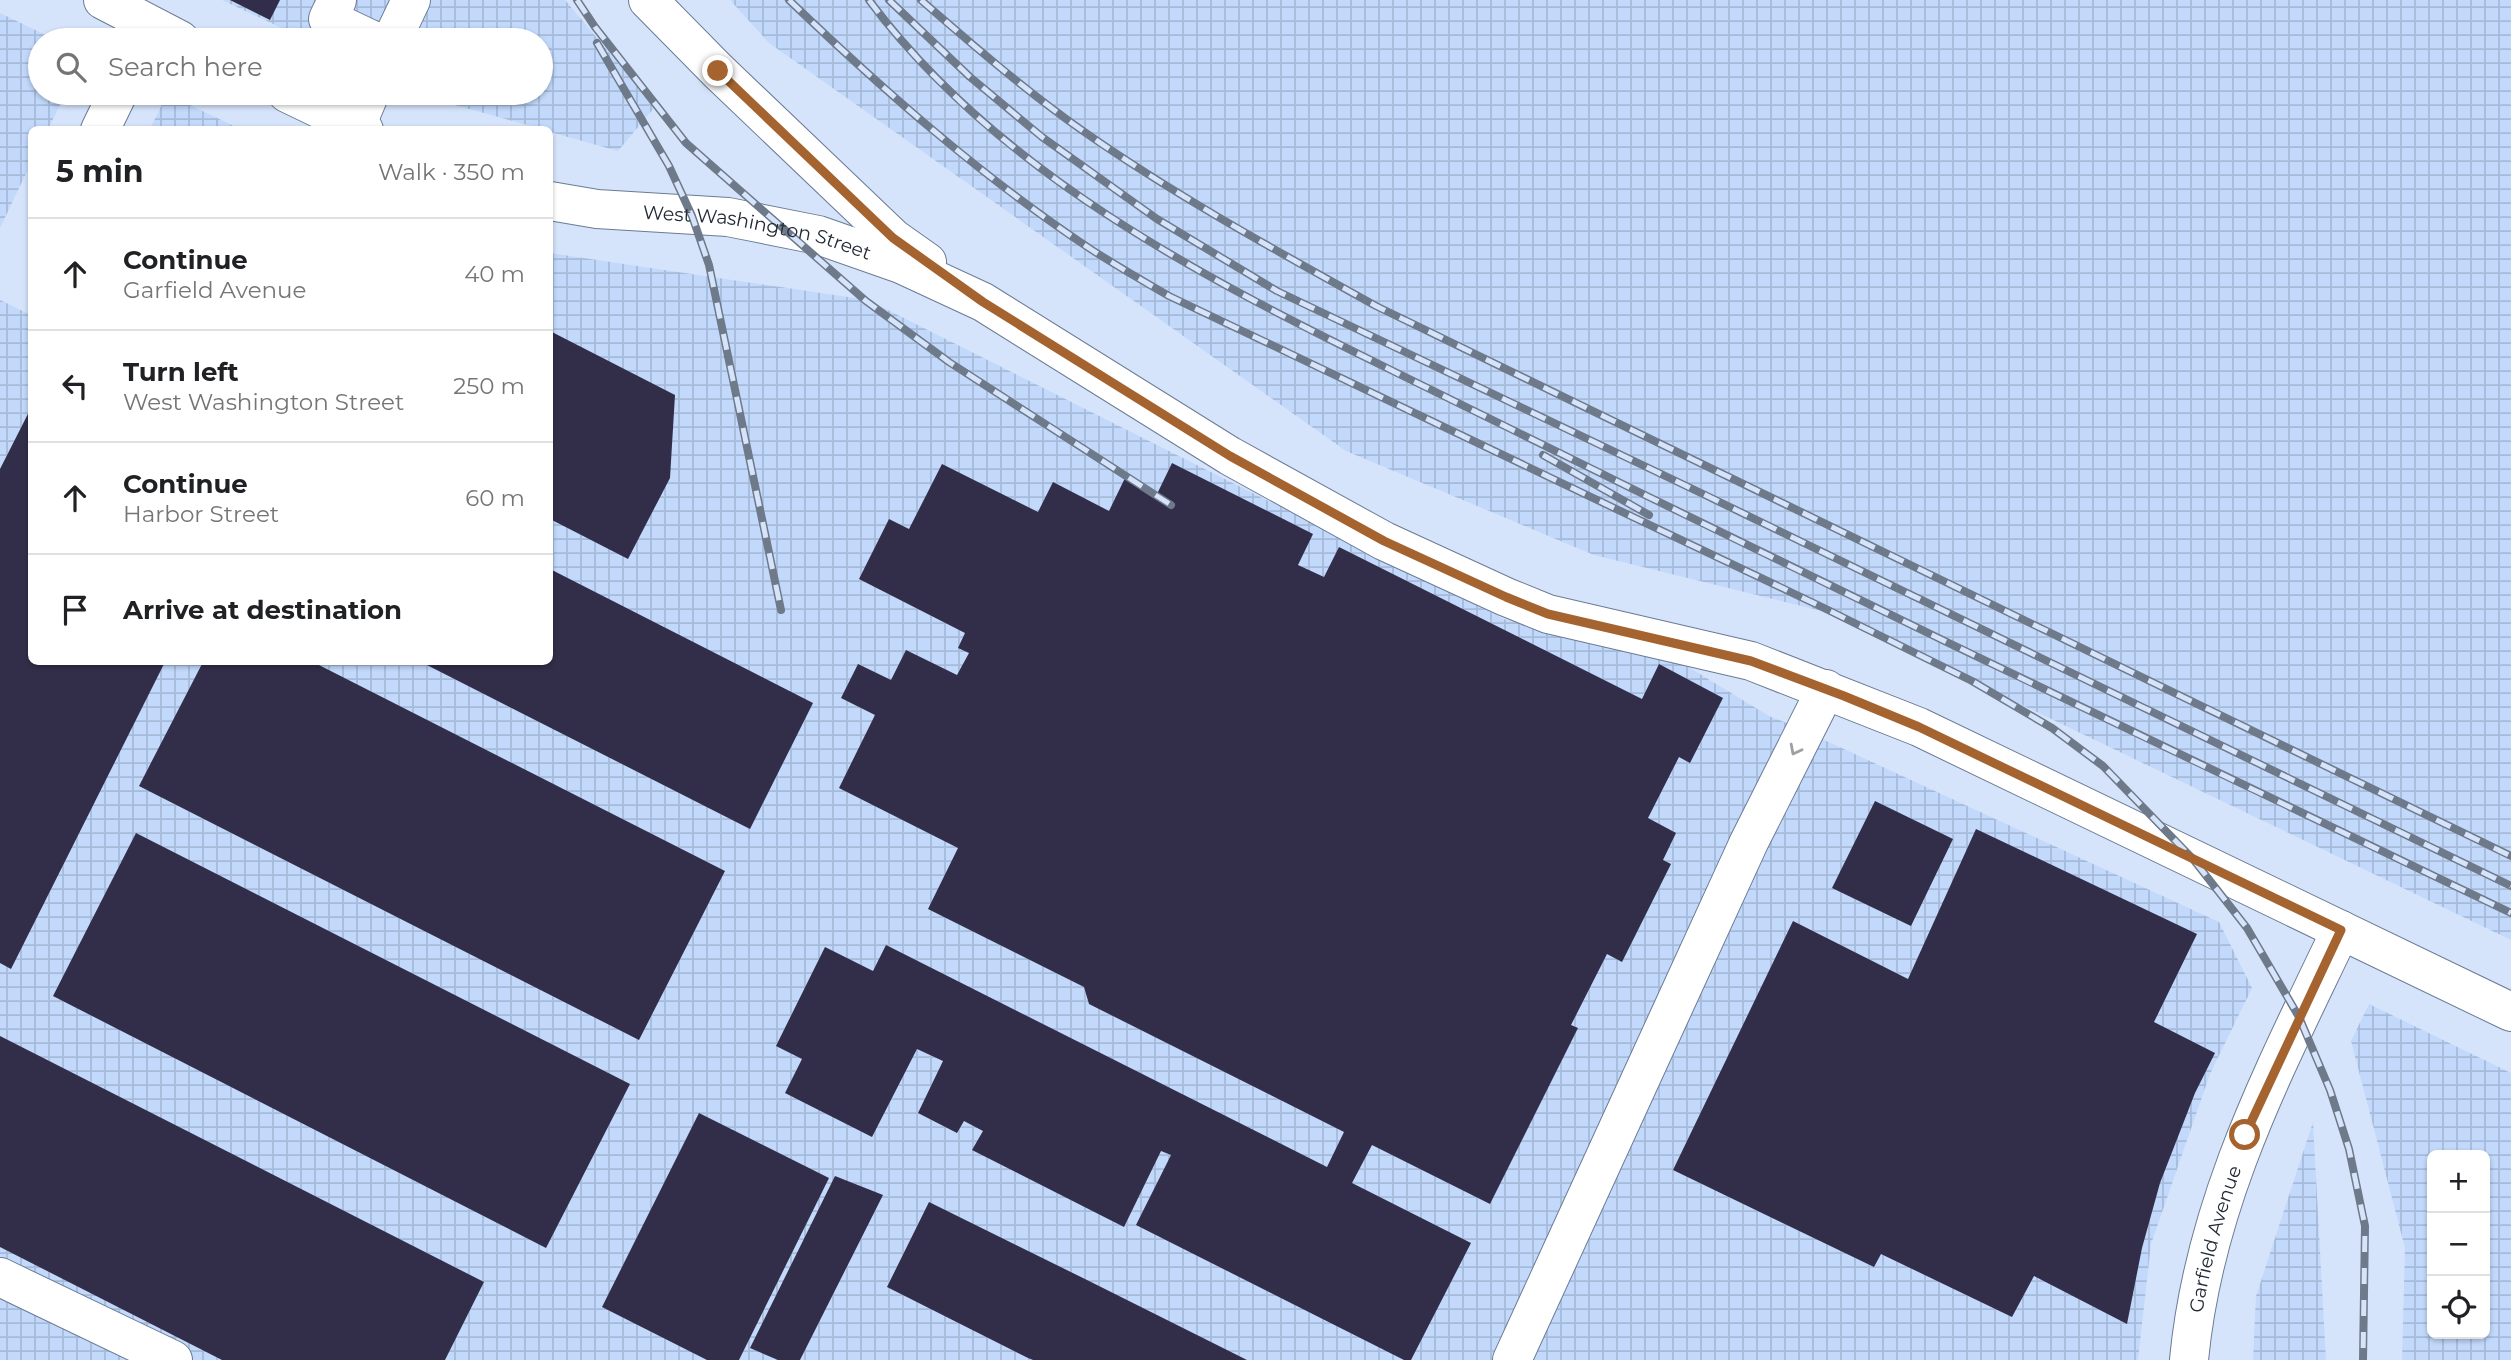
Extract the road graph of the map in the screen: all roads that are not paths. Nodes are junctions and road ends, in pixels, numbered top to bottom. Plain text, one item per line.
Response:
1 (103, 0) edge
2 (337, 0) edge
3 (411, 0) edge
4 (648, 0) edge
5 (160, 26) edge
6 (347, 28) edge
7 (398, 28) edge
8 (112, 105) edge
9 (327, 105) edge
10 (363, 116) edge
11 (102, 126) edge
12 (553, 202) edge
13 (983, 302) junction
14 (1826, 689) junction
15 (2341, 930) junction
16 (2511, 1012) edge
17 (0, 1277) edge
18 (173, 1360) edge
19 (1512, 1360) edge
20 (2189, 1360) edge

1 - 5 street
2 - 6 street
3 - 7 street
4 - 13 street
8 - 11 street
9 - 10 street
12 - 13 street, West Washington Street
13 - 14 street, West Washington Street
14 - 15 street, West Washington Street
14 -> 19 street
15 - 16 street, West Washington Street
15 - 20 street, Garfield Avenue
17 - 18 street

